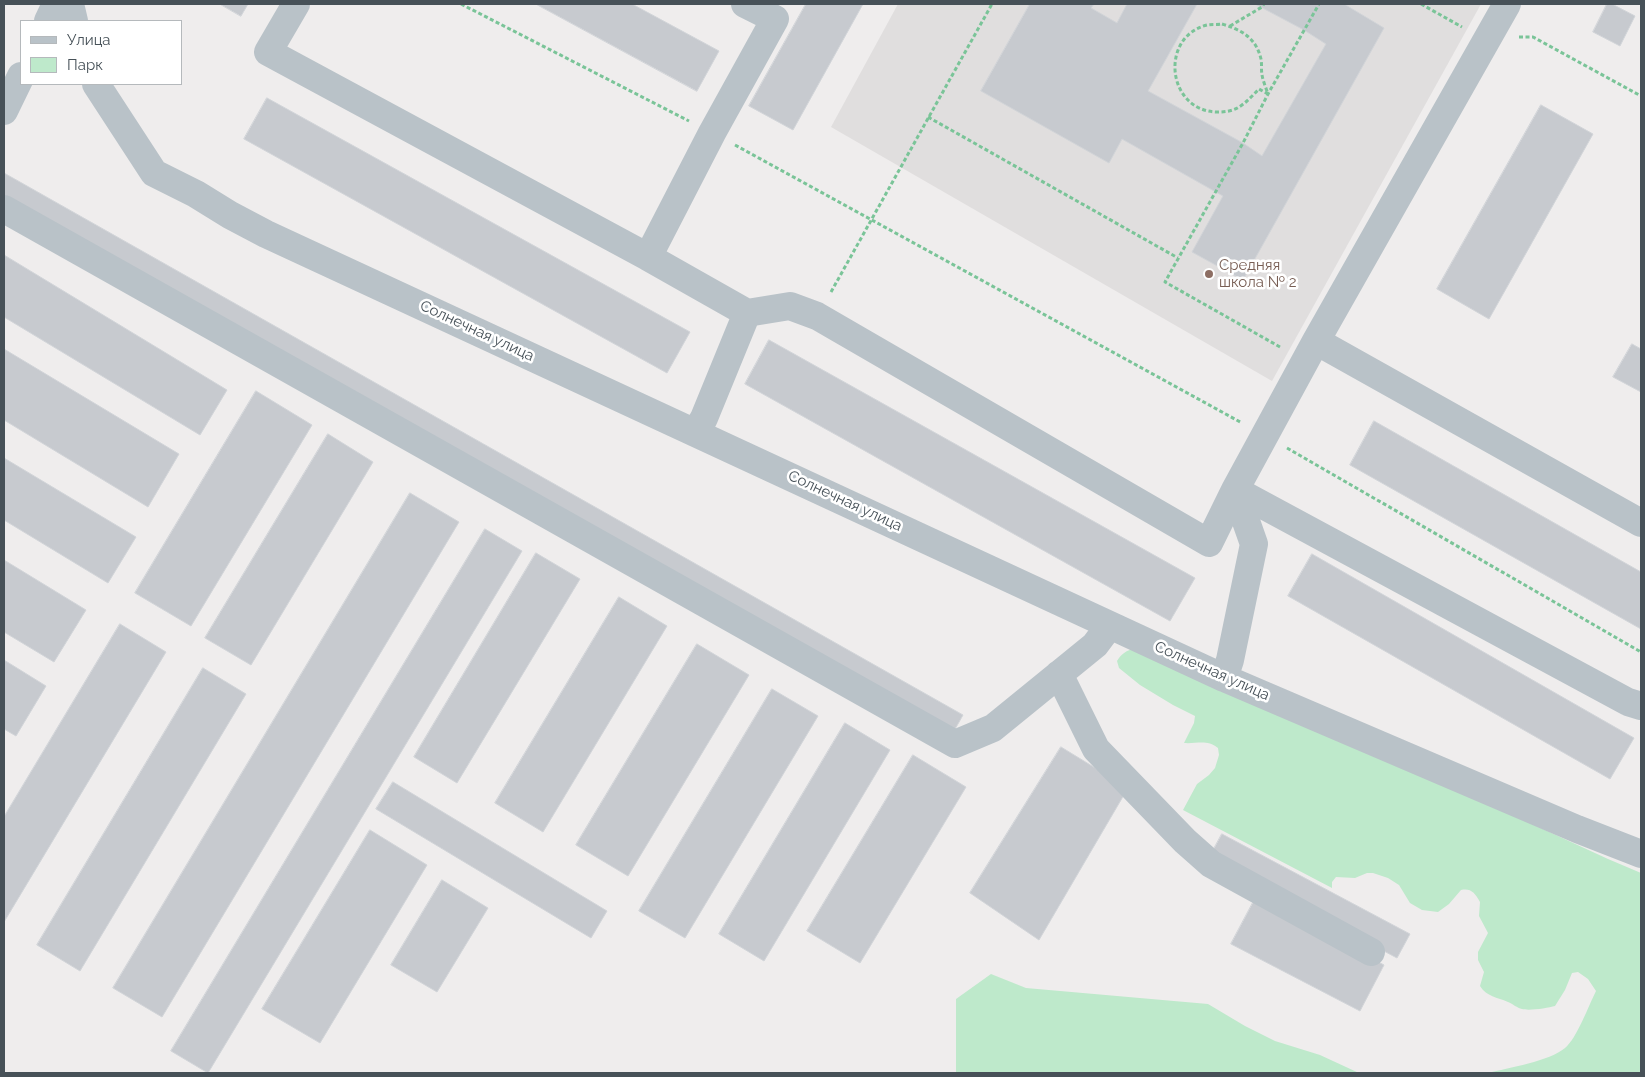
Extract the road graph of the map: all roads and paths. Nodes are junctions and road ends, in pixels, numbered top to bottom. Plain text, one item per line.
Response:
1 (56, 4) edge
2 (70, 4) edge
3 (296, 4) edge
4 (461, 4) edge
5 (745, 4) edge
6 (992, 4) edge
7 (1264, 4) edge
8 (1319, 4) edge
9 (1421, 4) edge
10 (1507, 4) edge
11 (779, 11) edge
12 (48, 20) edge
13 (74, 20) edge
14 (1229, 26) junction
15 (1488, 38) junction
16 (20, 78) edge
17 (97, 85) edge
18 (1268, 94) junction
19 (1641, 96) edge
20 (4, 112) edge
21 (928, 116) junction
22 (712, 132) junction
23 (4, 209) edge
24 (872, 219) junction
25 (648, 257) junction
26 (1178, 258) junction
27 (747, 313) junction
28 (817, 316) junction
29 (1316, 341) junction
30 (1280, 347) dead end
31 (696, 432) junction
32 (1265, 435) junction
33 (1235, 490) junction
34 (1641, 523) edge
35 (1110, 625) junction
36 (1641, 652) edge
37 (1059, 674) junction
38 (1224, 678) junction
39 (1641, 706) edge
40 (1641, 854) edge
41 (1371, 952) dead end

1 - 12 street
2 - 13 street
3 - 25 street
4 - 22 path
5 - 11 street
6 - 21 path
7 - 14 path
8 - 18 path
9 - 15 path
10 - 15 street
11 - 22 street
14 - 18 path
14 - 18 path
15 - 19 path
15 - 29 street
16 - 20 street
17 - 31 street, Солнечная улица
18 - 26 path
21 - 24 path
21 - 26 path
22 - 24 path
22 - 25 street
23 - 37 street
24 - 28 path
24 - 32 path
25 - 27 street
26 - 30 path
27 - 28 street
27 - 31 street
28 - 33 street
29 - 32 street
29 - 34 street
31 - 35 street, Солнечная улица
32 - 33 street
32 - 36 path
33 - 38 street
33 - 39 street
35 - 37 street
35 - 38 street, Солнечная улица
37 - 41 street
38 - 40 street, Солнечная улица

